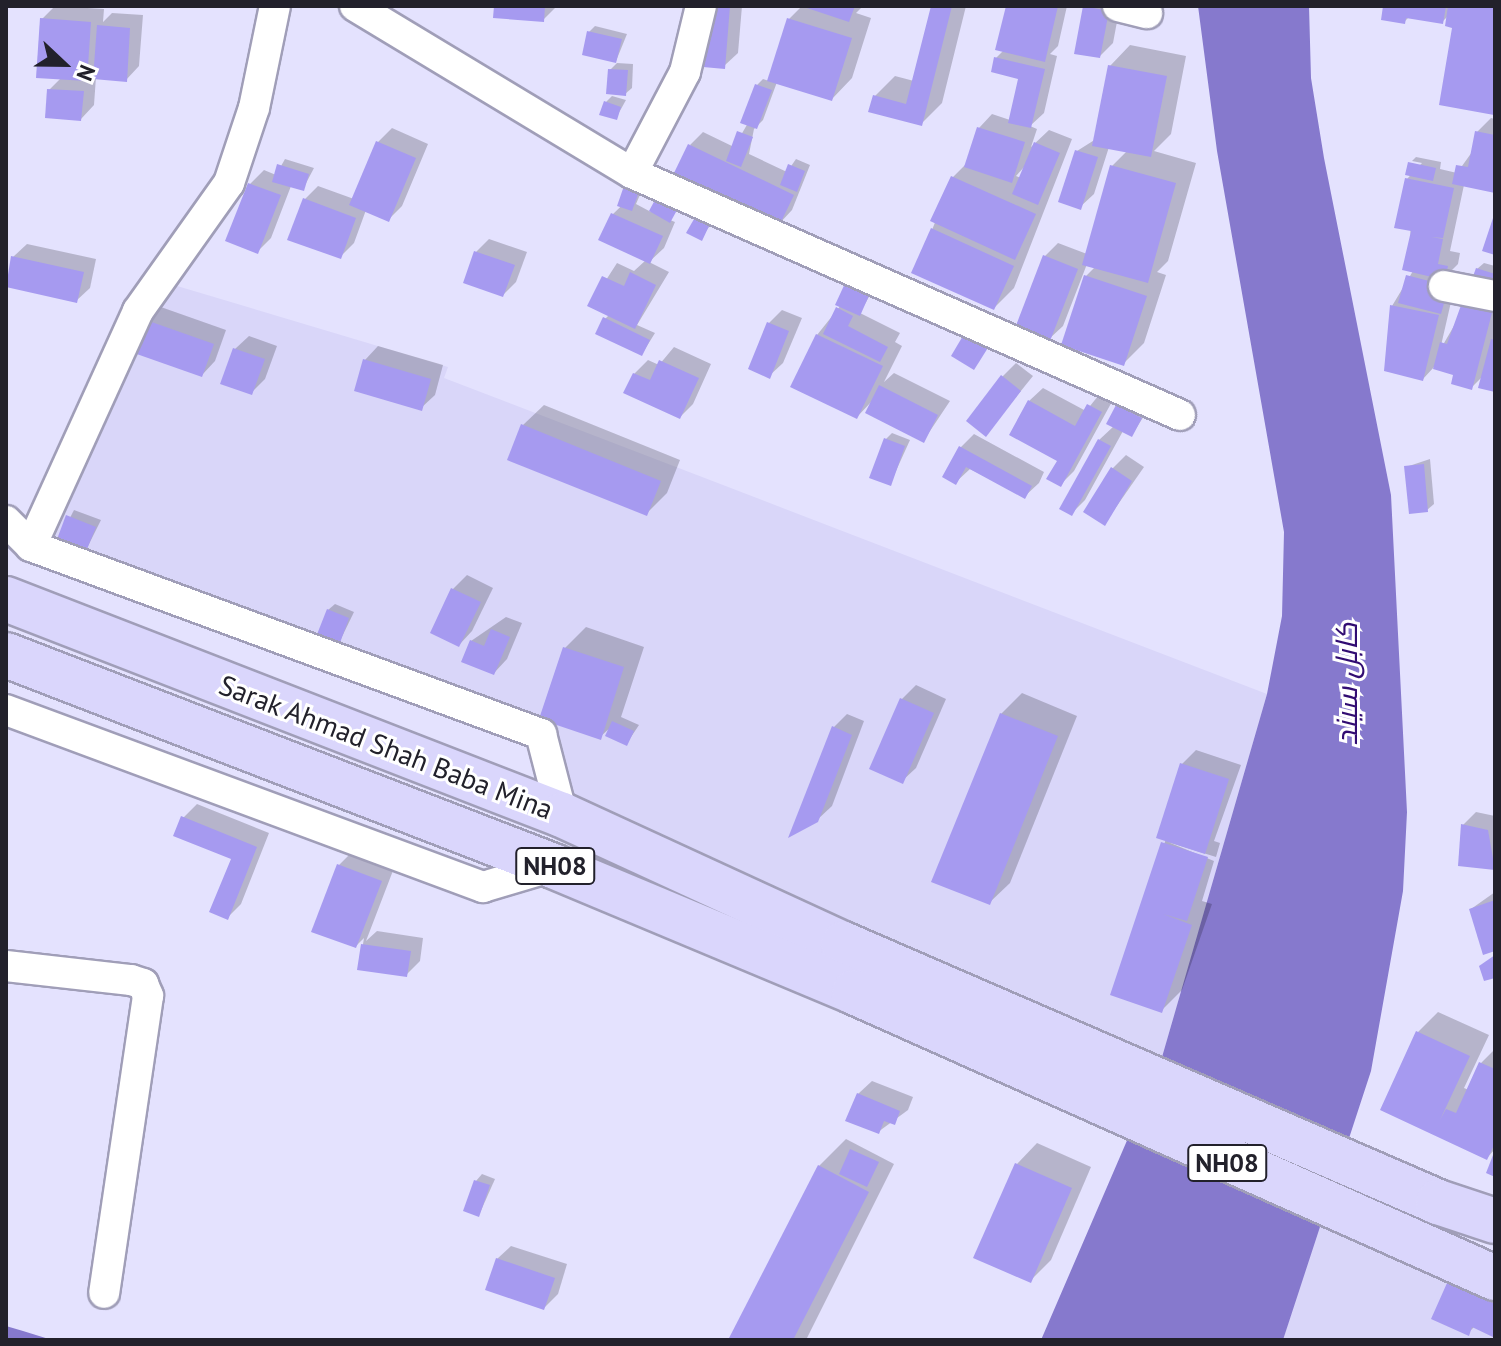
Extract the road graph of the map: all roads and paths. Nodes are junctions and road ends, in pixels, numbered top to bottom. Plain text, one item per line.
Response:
1 (275, 6) edge
2 (355, 6) edge
3 (701, 6) edge
4 (1118, 6) edge
5 (1147, 13) dead end
6 (632, 173) junction
7 (1444, 286) dead end
8 (1495, 296) edge
9 (1180, 415) dead end
10 (6, 521) edge
11 (31, 546) junction
12 (6, 599) edge
13 (6, 655) edge
14 (6, 710) edge
15 (562, 815) junction
16 (553, 866) junction
17 (6, 966) edge
18 (1495, 1221) edge
19 (1495, 1278) edge
20 (104, 1293) dead end

1 - 11 street
2 - 6 street
3 - 6 street
4 - 5 street
6 - 9 street
7 - 8 street
10 - 11 street
11 - 15 street
12 - 15 highway, Sarak Ahmad Shah Baba Mina / NH08
13 - 16 highway, NH08
14 - 16 street
15 - 18 highway, Sarak Ahmad Shah Baba Mina / NH08
16 - 19 highway, NH08
17 - 20 street

